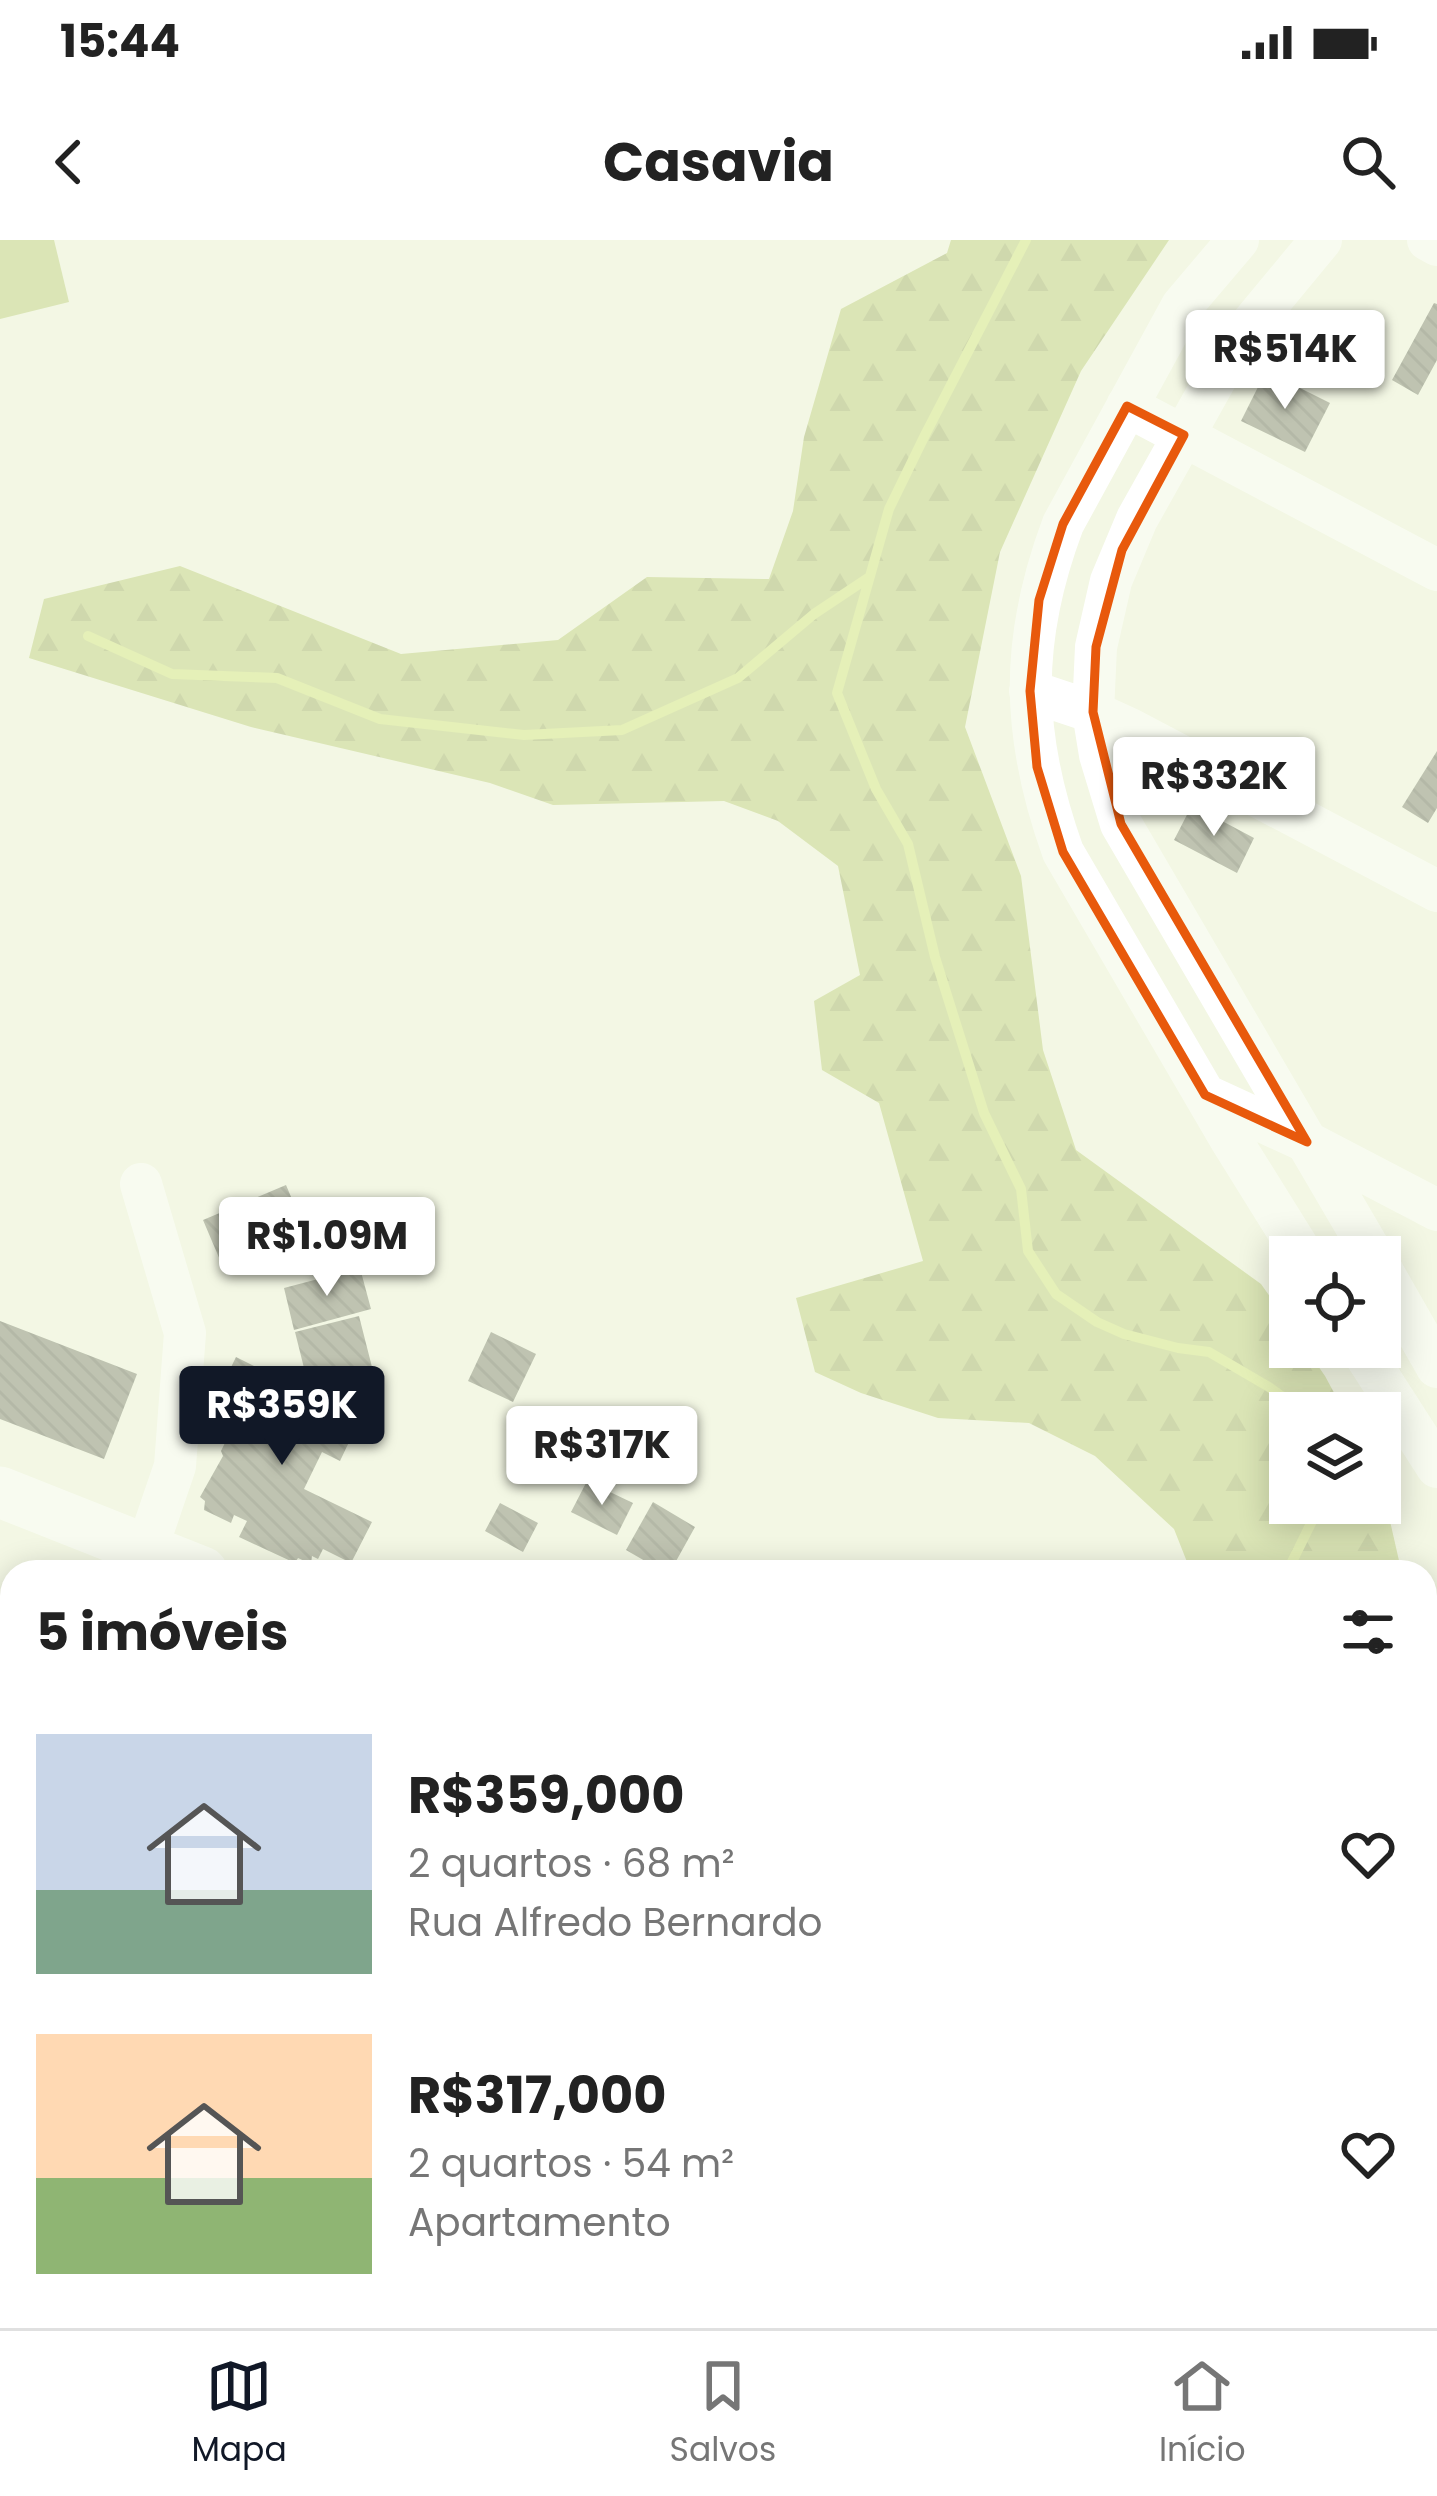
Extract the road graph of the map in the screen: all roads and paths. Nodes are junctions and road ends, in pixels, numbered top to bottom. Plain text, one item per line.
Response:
1 (1238, 240) edge
2 (1321, 240) edge
3 (1428, 240) edge
4 (1437, 245) edge
5 (1126, 406) junction
6 (1184, 435) junction
7 (1437, 570) edge
8 (1030, 691) junction
9 (1094, 712) junction
10 (1437, 891) edge
11 (1204, 1095) junction
12 (1307, 1142) junction
13 (141, 1184) dead end
14 (1437, 1210) edge
15 (1291, 1236) edge
16 (1362, 1236) edge
17 (1401, 1304) edge
18 (1437, 1367) edge
19 (1373, 1368) edge
20 (1437, 1467) edge
21 (0, 1492) edge
22 (131, 1560) edge
23 (133, 1560) edge

1 - 5 street
2 - 6 street
3 - 4 street
5 - 6 street
5 - 8 street
6 - 7 street
6 - 9 street
8 - 9 street
8 - 11 street
9 - 10 street
9 - 12 street
11 - 12 street
11 - 15 street
12 - 14 street
12 - 16 street
13 - 23 street
17 - 18 street
19 - 20 street
21 - 22 street

